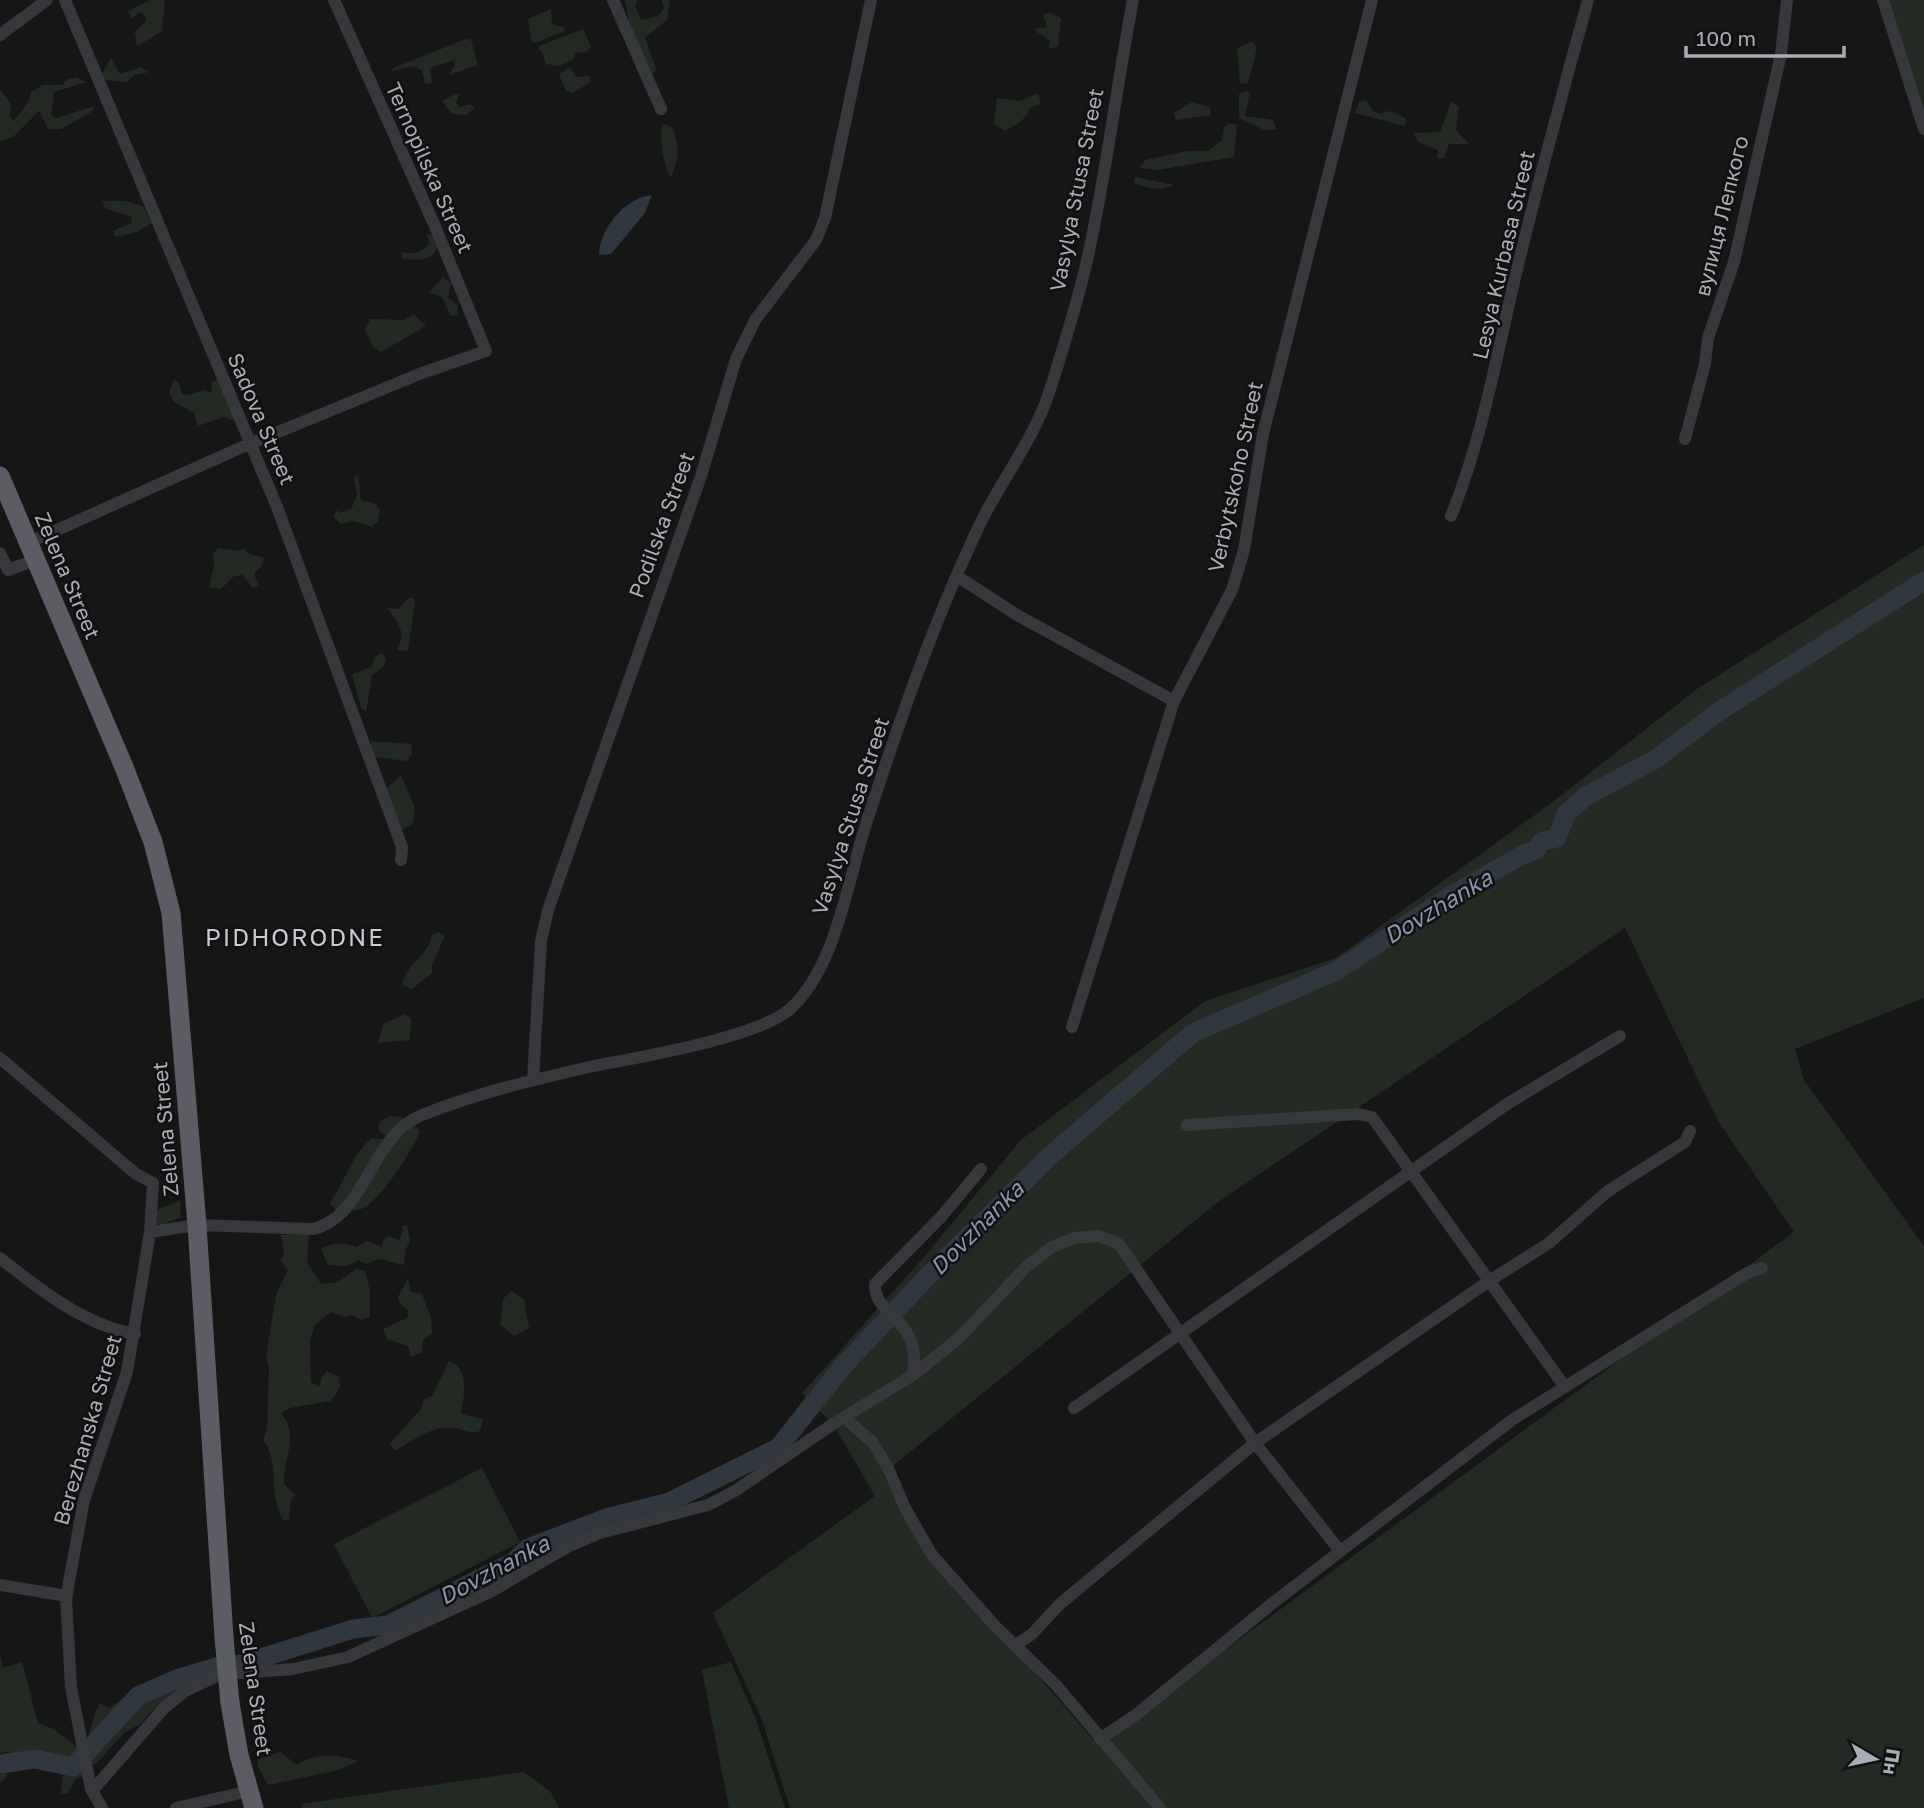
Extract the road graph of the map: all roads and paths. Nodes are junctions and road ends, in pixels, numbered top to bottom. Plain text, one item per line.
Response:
1 (47, 0) edge
2 (65, 0) edge
3 (334, 0) edge
4 (613, 0) edge
5 (871, 0) edge
6 (1133, 0) edge
7 (1373, 0) edge
8 (1588, 0) edge
9 (1787, 0) edge
10 (1883, 0) edge
11 (0, 35) edge
12 (660, 109) dead end
13 (1924, 129) edge
14 (1685, 439) dead end
15 (249, 444) junction
16 (0, 477) edge
17 (1451, 516) dead end
18 (32, 551) junction
19 (0, 553) edge
20 (957, 576) junction
21 (1174, 701) junction
22 (401, 860) dead end
23 (1072, 1027) dead end
24 (1620, 1036) dead end
25 (0, 1058) edge
26 (533, 1080) junction
27 (1188, 1125) dead end
28 (1690, 1131) dead end
29 (981, 1169) dead end
30 (1411, 1171) junction
31 (197, 1226) junction
32 (150, 1232) junction
33 (0, 1258) edge
34 (1762, 1268) dead end
35 (1489, 1281) junction
36 (1180, 1331) junction
37 (135, 1334) junction
38 (913, 1375) junction
39 (1565, 1387) junction
40 (1074, 1408) dead end
41 (845, 1418) junction
42 (1255, 1443) junction
43 (1340, 1551) junction
44 (0, 1586) edge
45 (66, 1596) junction
46 (1016, 1645) junction
47 (240, 1673) dead end
48 (216, 1676) dead end
49 (1100, 1739) junction
50 (92, 1791) junction
51 (252, 1800) edge
52 (102, 1808) edge
53 (176, 1808) edge
54 (1160, 1808) edge

1 - 11 street
2 - 15 street, Sadova Street
3 - 15 street, Ternopilska Street
4 - 12 street
5 - 26 street, Podilska Street
6 - 20 street, Vasylya Stusa Street
7 - 21 street, Verbytskoho Street
8 - 17 street, Lesya Kurbasa Street
9 - 14 street, вулиця Лепкого
10 - 13 street
15 - 18 street
15 - 22 street, Sadova Street
16 - 18 highway, Zelena Street
18 - 19 street
18 - 31 highway, Zelena Street
20 - 21 street
20 - 26 street, Vasylya Stusa Street
21 - 23 street, Verbytskoho Street
24 - 30 street
25 - 32 street, Berezhanska Street
26 - 31 street, Vasylya Stusa Street
27 - 30 street
28 - 35 street
29 - 38 street
30 - 35 street
30 - 36 street
31 - 32 street
31 - 51 highway, Zelena Street, bridge
32 - 37 street, Berezhanska Street
33 - 37 street
34 - 39 street
35 - 39 street
35 - 42 street
36 - 38 street
36 - 40 street
36 - 42 street
37 - 45 street, Berezhanska Street
38 - 41 street
39 - 43 street
41 - 46 street
41 - 47 street
42 - 43 street
42 - 46 street
43 - 49 street
44 - 45 street
45 - 50 street, Berezhanska Street
46 - 49 street
48 - 50 street
49 - 54 street
50 - 52 street, Berezhanska Street
51 - 53 street

